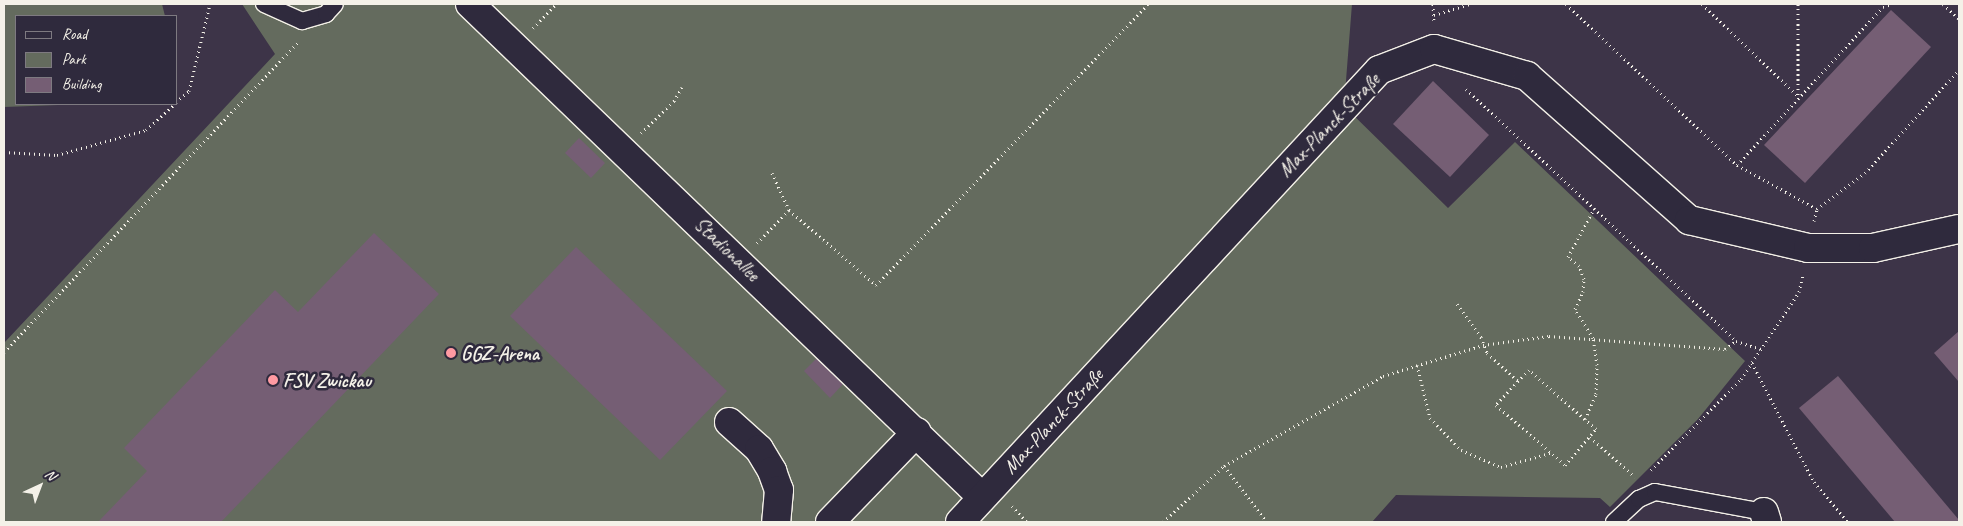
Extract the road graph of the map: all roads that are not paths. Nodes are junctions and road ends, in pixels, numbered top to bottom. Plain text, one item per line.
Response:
1 (264, 4) edge
2 (470, 4) edge
3 (331, 9) edge
4 (1959, 229) edge
5 (729, 422) dead end
6 (917, 432) junction
7 (982, 497) junction
8 (1765, 517) edge
9 (776, 522) edge
10 (830, 522) edge
11 (960, 522) edge
12 (1614, 522) edge

1 - 3 lane
2 - 6 street, Stadionallee
4 - 7 street, Max-Planck-Straße
5 - 9 street
6 - 7 street, Stadionallee
6 - 10 street
7 - 11 street, Max-Planck-Straße
8 - 12 lane

